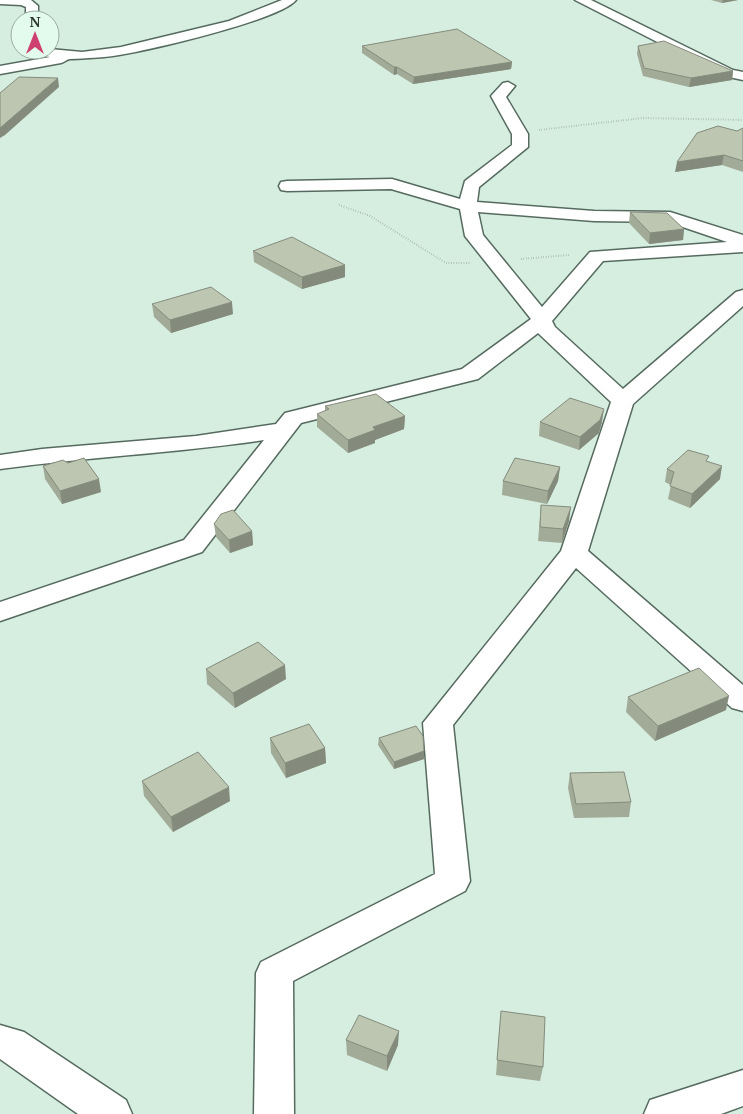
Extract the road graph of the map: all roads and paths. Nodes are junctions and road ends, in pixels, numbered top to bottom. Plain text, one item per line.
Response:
1 (0, 0) edge
2 (290, 0) edge
3 (581, 0) edge
4 (32, 10) edge
5 (60, 54) edge
6 (82, 56) junction
7 (0, 70) edge
8 (743, 76) edge
9 (508, 86) dead end
10 (743, 120) edge
11 (518, 130) junction
12 (287, 186) dead end
13 (333, 203) dead end
14 (468, 206) junction
15 (743, 241) edge
16 (743, 246) edge
17 (597, 256) junction
18 (495, 262) junction
19 (743, 296) edge
20 (542, 320) junction
21 (623, 401) junction
22 (283, 430) junction
23 (0, 462) edge
24 (574, 553) junction
25 (0, 612) edge
26 (743, 701) edge
27 (0, 1042) edge
28 (743, 1088) edge
29 (112, 1114) edge
30 (274, 1114) edge
31 (664, 1114) edge

1 - 4 street
2 - 6 street
3 - 8 street
5 - 6 street
6 - 7 street
9 - 11 street
10 - 11 path
11 - 14 street
12 - 14 street
13 - 18 path
14 - 15 street
14 - 18 street
16 - 17 street
17 - 18 path
17 - 20 street
18 - 20 street
19 - 21 street
20 - 21 street
20 - 22 street
21 - 24 street
22 - 23 street
22 - 25 street
24 - 26 street
24 - 30 street
27 - 29 street
28 - 31 street

